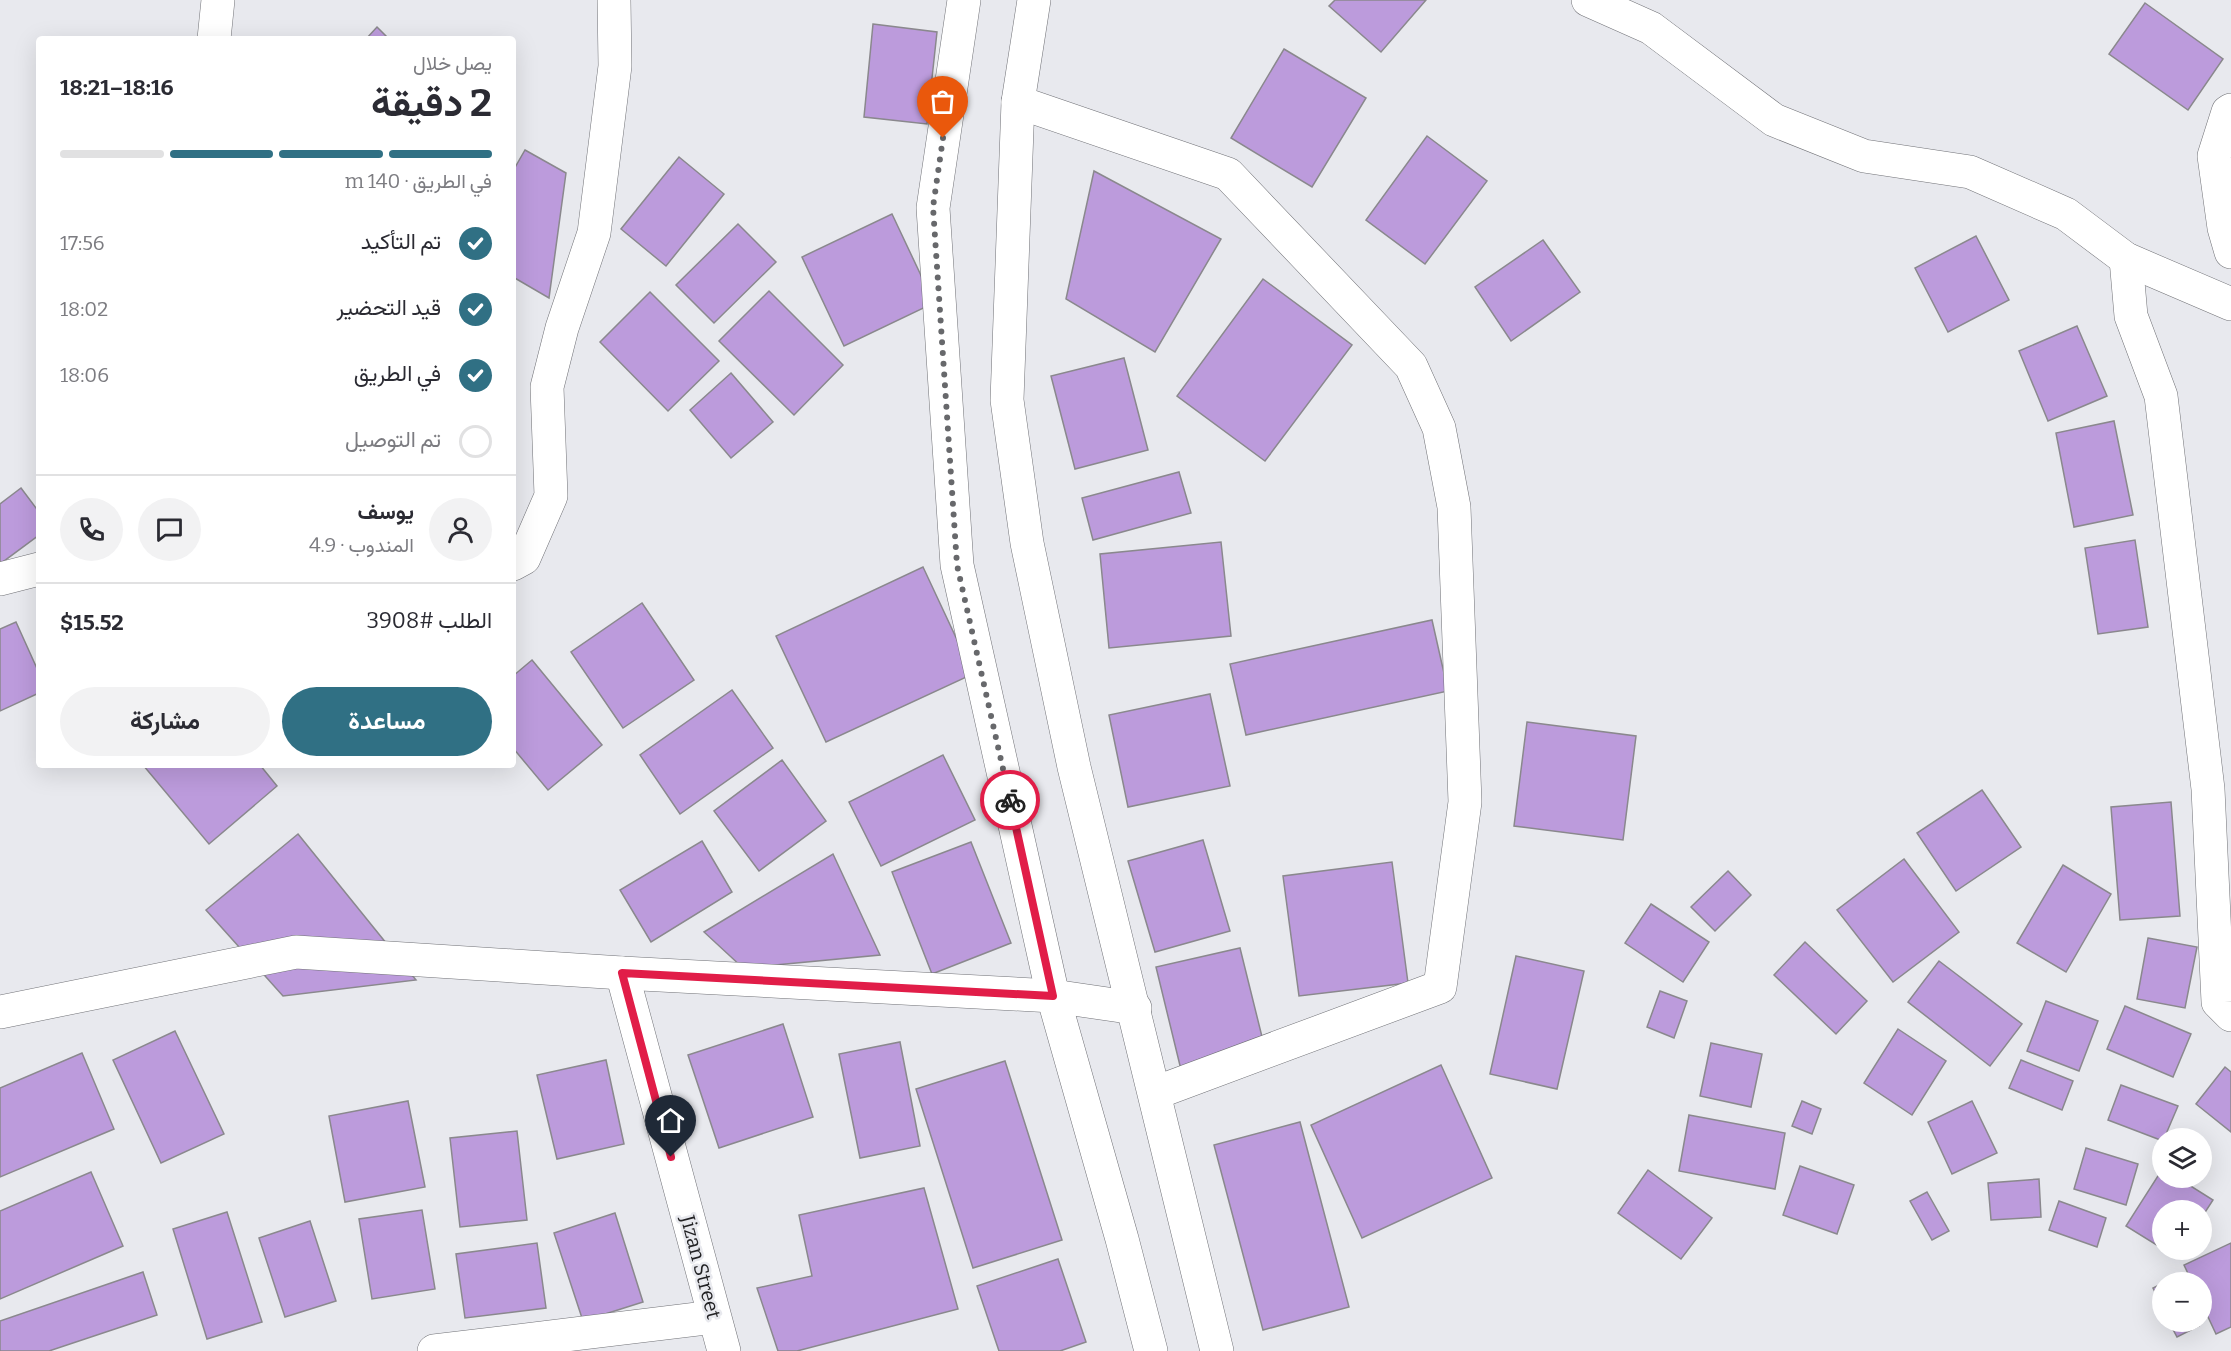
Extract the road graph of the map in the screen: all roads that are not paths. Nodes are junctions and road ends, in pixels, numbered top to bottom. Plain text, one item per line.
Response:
1 (218, 0) edge
2 (614, 0) edge
3 (964, 0) edge
4 (1034, 0) edge
5 (1588, 0) edge
6 (214, 36) edge
7 (1018, 102) junction
8 (2231, 110) edge
9 (2231, 252) edge
10 (2127, 259) junction
11 (2231, 304) edge
12 (516, 562) edge
13 (36, 570) edge
14 (0, 579) edge
15 (622, 973) junction
16 (1053, 996) junction
17 (1135, 1008) junction
18 (0, 1012) edge
19 (2231, 1015) edge
20 (1155, 1093) junction
21 (714, 1317) junction
22 (434, 1351) edge
23 (724, 1351) edge
24 (1151, 1351) edge
25 (1217, 1351) edge

1 - 6 street
2 - 12 street
3 - 16 street
4 - 7 street
5 - 10 street
7 - 17 street
7 - 20 street
8 - 9 street
10 - 11 street
10 - 19 street
13 - 14 street
15 - 16 street
15 - 18 street
15 - 21 street, Jizan Street
16 - 17 street
16 - 24 street
17 - 20 street
20 - 25 street
21 - 22 street
21 - 23 street, Jizan Street

